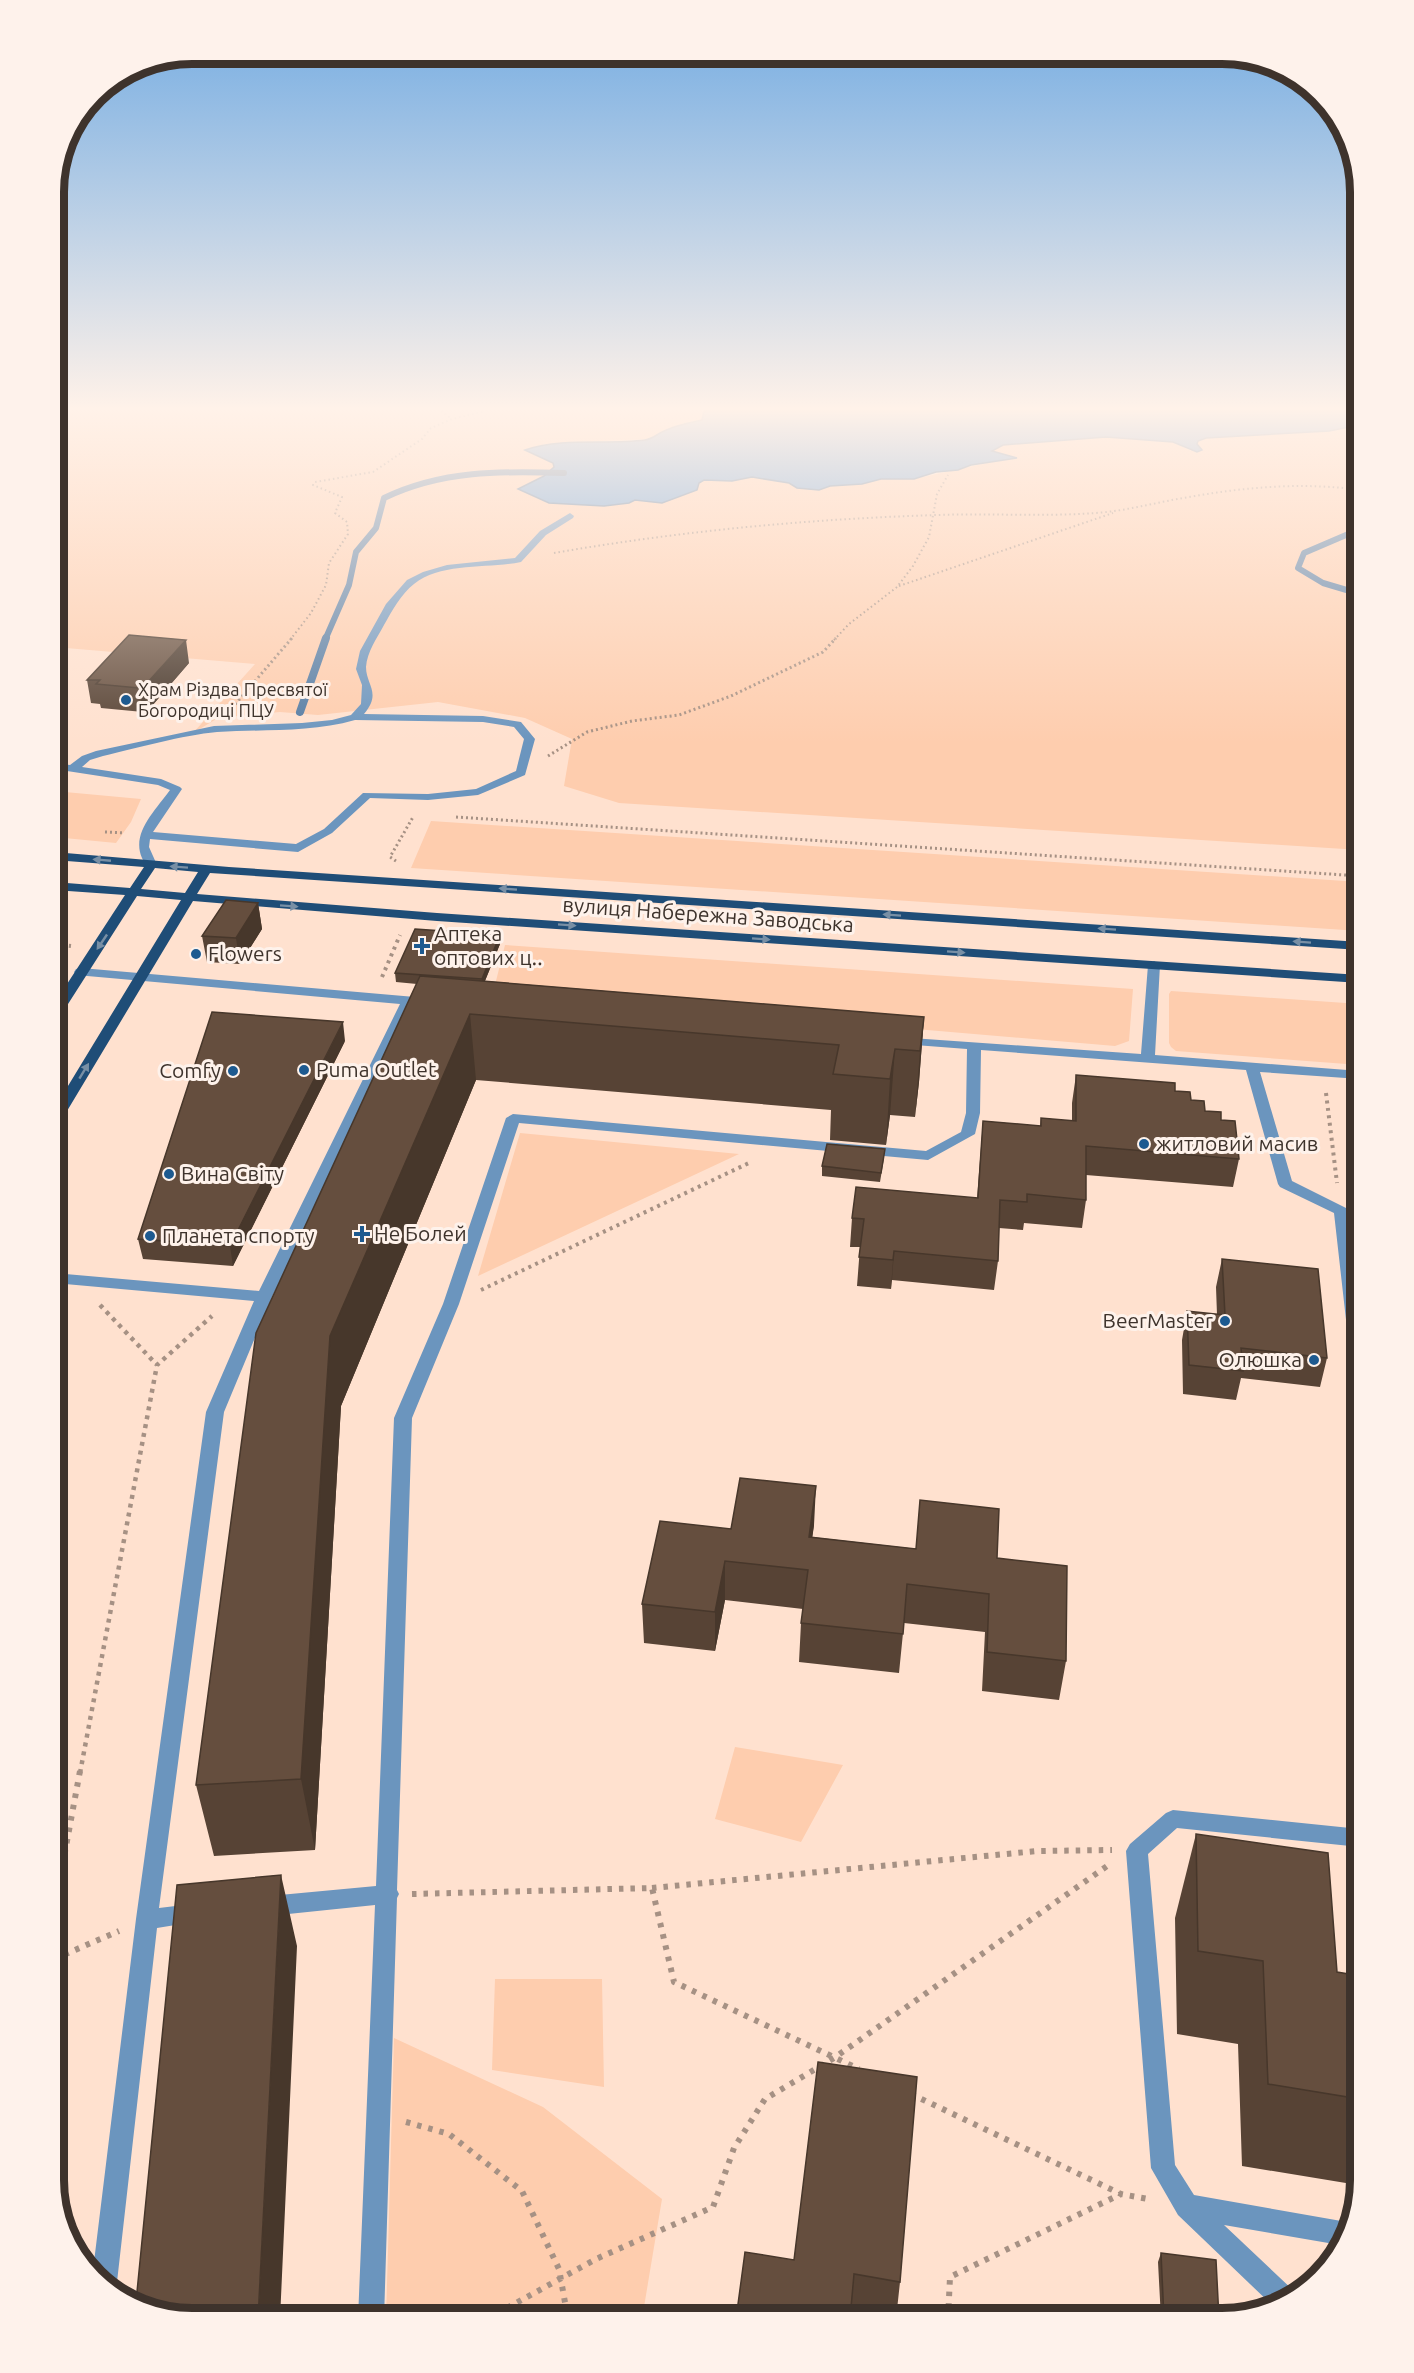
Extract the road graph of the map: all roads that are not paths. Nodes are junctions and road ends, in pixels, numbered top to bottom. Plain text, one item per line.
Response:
1 (561, 522) edge
2 (355, 717) junction
3 (65, 767) edge
4 (73, 768) junction
5 (145, 835) junction
6 (65, 857) edge
7 (151, 865) junction
8 (206, 869) junction
9 (65, 887) edge
10 (134, 894) junction
11 (188, 898) junction
12 (1350, 945) edge
13 (1154, 965) junction
14 (81, 972) junction
15 (142, 977) junction
16 (1350, 978) edge
17 (65, 997) edge
18 (408, 1001) junction
19 (432, 1003) edge
20 (892, 1039) edge
21 (974, 1046) junction
22 (1148, 1059) junction
23 (1252, 1067) junction
24 (1350, 1074) edge
25 (65, 1103) edge
26 (65, 1278) edge
27 (1350, 1288) edge
28 (264, 1297) junction
29 (1350, 1837) edge
30 (388, 1894) junction
31 (250, 1908) edge
32 (216, 1912) edge
33 (147, 1919) junction
34 (1187, 2206) junction
35 (1338, 2232) edge
36 (105, 2274) edge
37 (1279, 2294) edge
38 (371, 2308) edge

1 - 2 street
2 - 4 street
2 - 5 street
3 - 4 street
4 - 5 street
5 - 7 street
7 -> 6 main road, вулиця Набережна Заводська
8 -> 7 main road, вулиця Набережна Заводська
7 - 10 main road
8 - 11 main road
12 -> 8 main road, вулиця Набережна Заводська
9 - 10 main road, вулиця Набережна Заводська
10 - 11 main road, вулиця Набережна Заводська
10 -> 14 main road
11 -> 13 main road, вулиця Набережна Заводська
11 - 15 main road
13 - 16 main road, вулиця Набережна Заводська
13 - 22 street
14 - 15 street
14 - 17 main road
15 - 18 street
25 -> 15 main road
18 - 19 street
18 - 28 street
20 - 21 street
21 - 22 street
21 - 30 street
22 - 23 street
23 - 24 street
23 - 27 street
26 - 28 street
28 - 33 street
29 - 34 street
30 - 31 street
30 - 38 street
32 - 33 street
33 - 36 street
34 - 35 street
34 - 37 street

